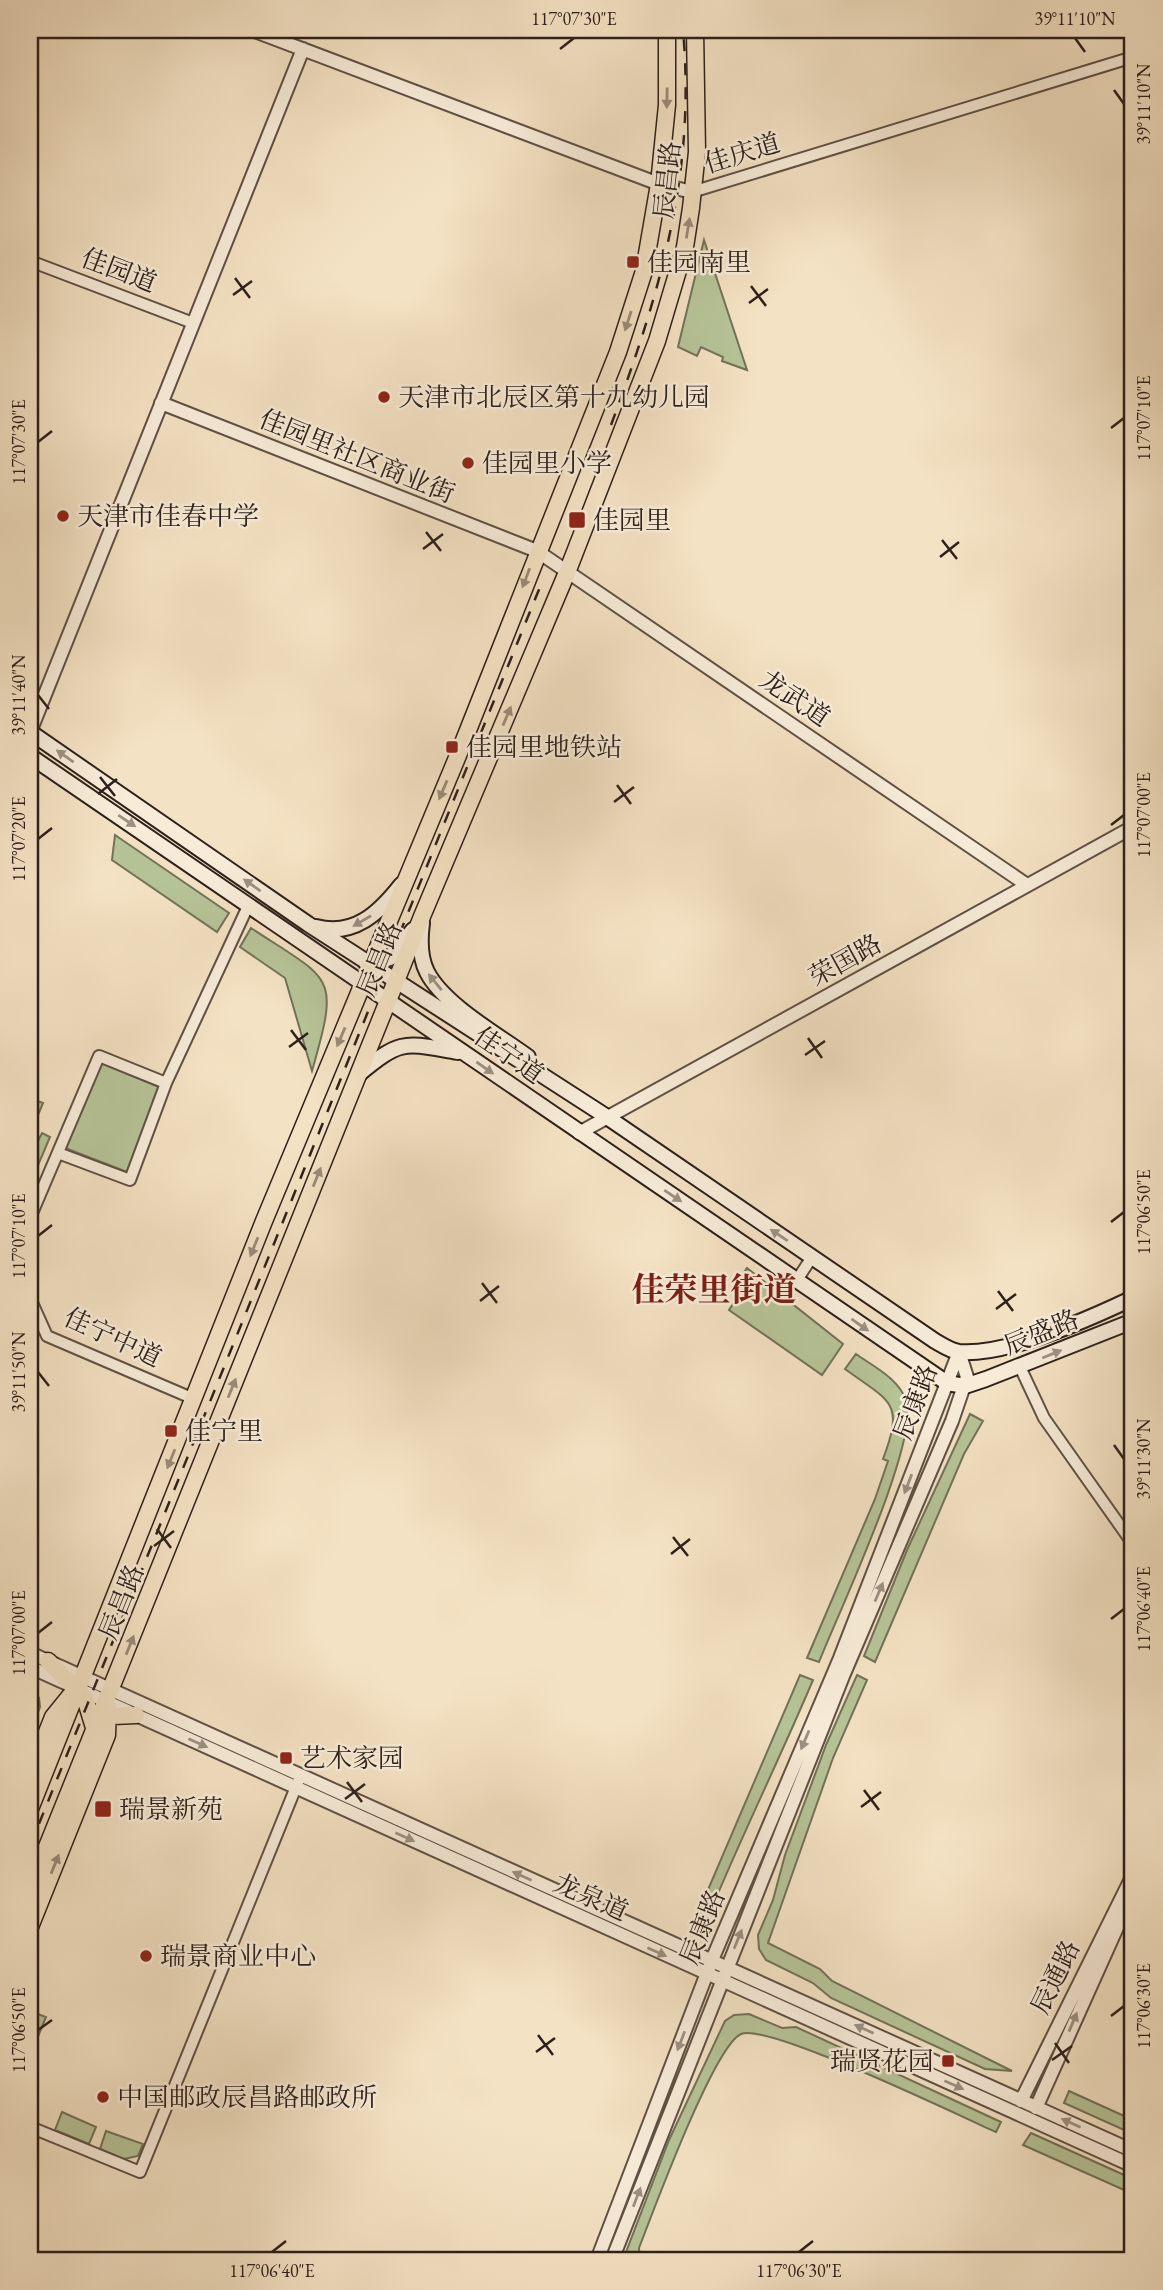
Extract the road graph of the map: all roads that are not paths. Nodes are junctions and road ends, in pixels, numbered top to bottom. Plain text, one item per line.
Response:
1 (252, 30) edge
2 (667, 30) edge
3 (695, 30) edge
4 (303, 49) junction
5 (1133, 57) edge
6 (659, 184) junction
7 (692, 192) junction
8 (30, 261) edge
9 (193, 323) junction
10 (161, 403) junction
11 (537, 551) junction
12 (568, 570) junction
13 (30, 732) edge
14 (30, 756) edge
15 (1133, 827) edge
16 (403, 882) junction
17 (1027, 885) junction
18 (249, 904) junction
19 (423, 914) junction
20 (308, 924) junction
21 (310, 946) junction
22 (370, 965) junction
23 (396, 982) junction
24 (363, 984) junction
25 (388, 1001) junction
26 (464, 1053) junction
27 (358, 1075) junction
28 (166, 1083) junction
29 (562, 1089) junction
30 (607, 1117) junction
31 (579, 1133) junction
32 (58, 1153) junction
33 (30, 1218) edge
34 (812, 1257) junction
35 (797, 1280) junction
36 (30, 1298) edge
37 (1133, 1298) edge
38 (1133, 1321) edge
39 (959, 1352) junction
40 (1020, 1367) junction
41 (947, 1383) junction
42 (965, 1386) junction
43 (194, 1399) junction
44 (1133, 1544) edge
45 (30, 1653) edge
46 (48, 1661) joint
47 (30, 1667) edge
48 (79, 1683) junction
49 (110, 1703) junction
50 (90, 1706) junction
51 (138, 1709) junction
52 (64, 1723) junction
53 (95, 1731) junction
54 (30, 1775) edge
55 (298, 1782) junction
56 (30, 1809) edge
57 (1133, 1875) edge
58 (30, 1889) edge
59 (1133, 1891) edge
60 (30, 1927) edge
61 (712, 1960) junction
62 (727, 1967) junction
63 (707, 1974) junction
64 (721, 1981) junction
65 (1021, 2101) junction
66 (1036, 2108) junction
67 (30, 2127) edge
68 (1133, 2151) edge
69 (1133, 2166) edge
70 (597, 2260) edge
71 (612, 2260) edge

1 - 4 street, 佳庆道
2 -> 6 main road, 辰昌路
3 - 7 main road, 辰昌路
4 - 6 street, 佳庆道
4 - 9 street
5 - 7 street, 佳庆道
6 - 7 street, 佳庆道
6 -> 11 main road, 辰昌路
12 -> 7 main road, 辰昌路
8 - 9 street, 佳园道
9 - 10 street
10 - 11 street, 佳园里社区商业街
10 - 13 street
11 - 12 street, 龙武道
11 -> 16 main road, 辰昌路
12 - 17 street, 龙武道
19 -> 12 main road, 辰昌路
20 -> 13 main road, 佳宁道
14 -> 18 main road, 佳宁道
15 - 17 street, 荣国路
16 -> 20 main road
16 - 22 main road, 辰昌路
17 - 30 street, 荣国路
18 - 21 main road, 佳宁道
18 - 28 street
19 - 22 main road
19 - 23 main road, 辰昌路
29 -> 19 main road
20 - 22 main road, 佳宁道
21 - 22 main road
21 - 24 main road, 佳宁道
22 - 23 main road, 佳宁道
22 - 24 main road, 辰昌路
23 - 25 main road, 辰昌路
23 - 29 main road, 佳宁道
24 - 25 main road, 佳宁道
24 -> 43 main road, 辰昌路
25 - 26 main road, 佳宁道
25 - 27 main road, 辰昌路
26 - 27 main road
26 -> 31 main road, 佳宁道
49 -> 27 main road, 辰昌路
28 - 32 street
28 - 32 street
29 - 30 main road, 佳宁道
30 - 31 street, 荣国路
34 -> 30 main road, 佳宁道
31 -> 35 main road, 佳宁道
32 - 33 street
34 - 35 street
34 - 39 main road, 佳宁道
35 -> 41 main road, 佳宁道
36 - 43 street, 佳宁中道
37 - 39 main road, 辰盛路
40 -> 38 main road, 辰盛路
39 - 41 street, 辰康路
39 - 42 street, 辰康路
40 - 42 main road, 辰盛路
40 - 44 street
41 - 42 main road, 佳宁道
41 -> 61 street, 辰康路
62 -> 42 street, 辰康路
43 -> 48 main road, 辰昌路
45 - 46 street
46 - 48 main road
47 - 48 street, 龙泉道
48 - 49 street, 龙泉道
48 - 50 main road
48 - 52 main road, 辰昌路
48 - 54 main road
49 - 50 street
49 - 51 main road
49 - 51 street, 龙泉道
49 - 53 main road, 辰昌路
60 -> 49 main road
50 - 52 street
50 - 53 main road
51 - 55 street, 龙泉道
52 - 56 main road, 辰昌路
53 - 58 main road, 辰昌路
61 -> 55 street, 龙泉道
55 -> 63 street, 龙泉道
55 - 67 street
57 - 65 street, 辰通路
66 -> 59 street, 辰通路
61 - 62 street, 龙泉道
61 - 63 street, 辰康路
62 - 64 street, 辰康路
65 -> 62 street, 龙泉道
63 - 64 street, 龙泉道
63 -> 70 street, 辰康路
64 -> 69 street, 龙泉道
71 -> 64 street, 辰康路
65 - 66 street, 龙泉道
68 -> 66 street, 龙泉道

